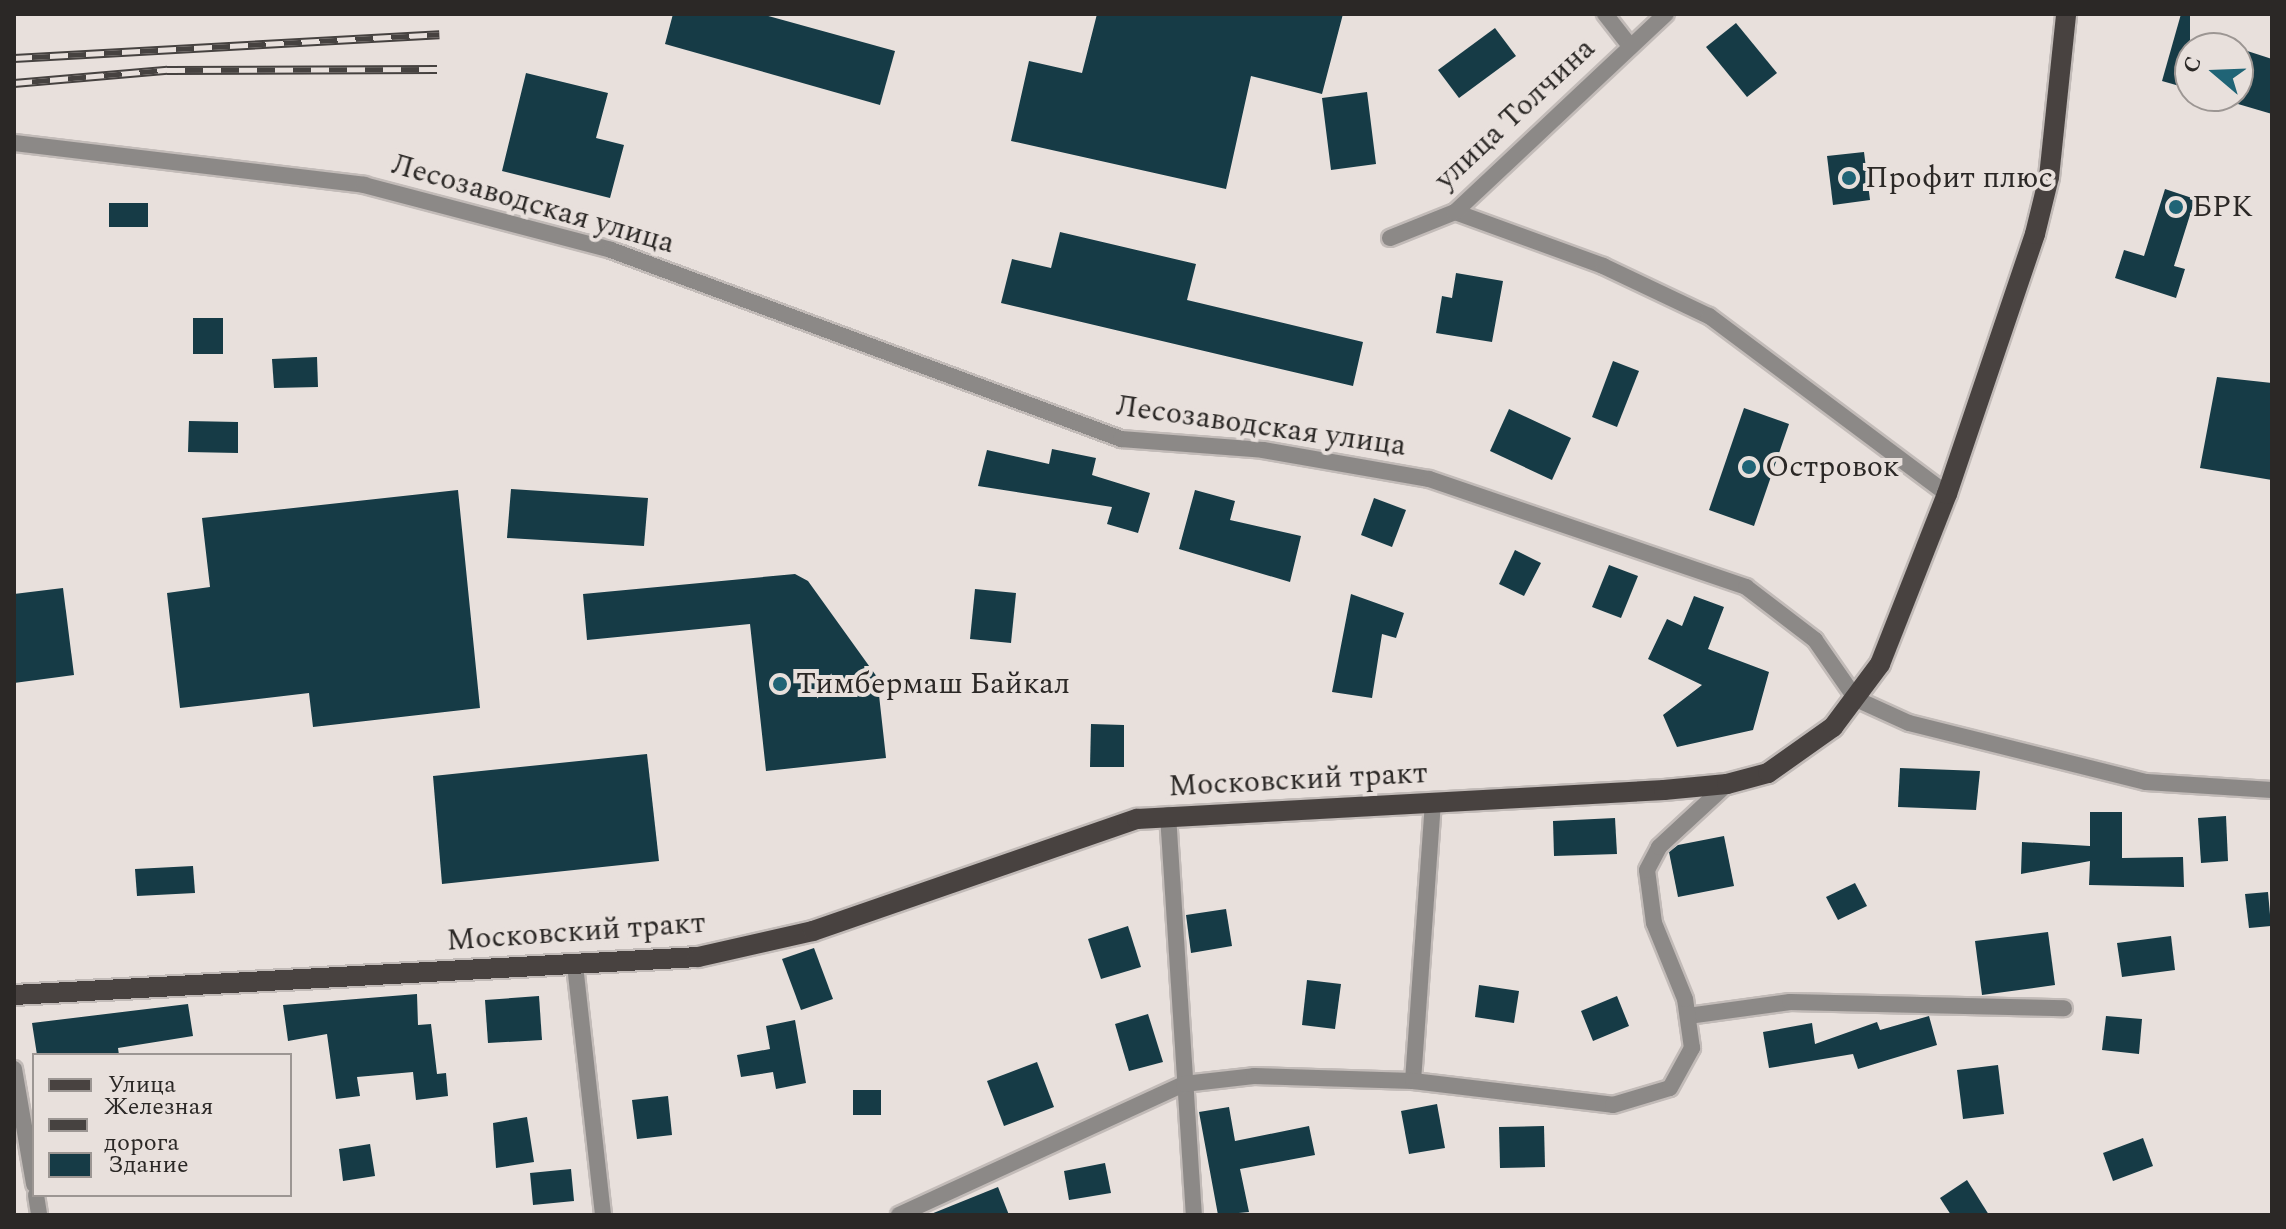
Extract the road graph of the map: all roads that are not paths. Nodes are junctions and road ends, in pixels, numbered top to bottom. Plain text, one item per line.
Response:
1 (1605, 14) edge
2 (1666, 14) edge
3 (2066, 14) edge
4 (1630, 46) junction
5 (14, 143) edge
6 (1455, 212) junction
7 (1390, 238) dead end
8 (1947, 494) junction
9 (1856, 699) junction
10 (1727, 784) junction
11 (2272, 790) edge
12 (1433, 804) junction
13 (1168, 815) junction
14 (575, 965) junction
15 (14, 995) edge
16 (2064, 1008) dead end
17 (1688, 1016) junction
18 (14, 1069) edge
19 (1413, 1081) junction
20 (1184, 1084) junction
21 (32, 1172) edge
22 (605, 1213) edge
23 (899, 1215) edge
24 (1194, 1215) edge

1 - 4 street
2 - 4 street, улица Толчина
3 - 8 main road, Московский тракт
4 - 6 street, улица Толчина
5 - 9 street, Лесозаводская улица
6 - 7 street, улица Толчина
6 - 8 street
8 - 9 main road, Московский тракт
9 - 10 main road, Московский тракт
9 - 11 street
10 - 12 main road, Московский тракт
10 - 17 street
12 - 13 main road, Московский тракт
12 - 19 street
13 - 14 main road, Московский тракт
13 - 20 street
14 - 15 main road, Московский тракт
14 - 22 street
16 - 17 street
17 - 19 street
18 - 21 street
19 - 20 street
20 - 23 street
20 - 24 street

